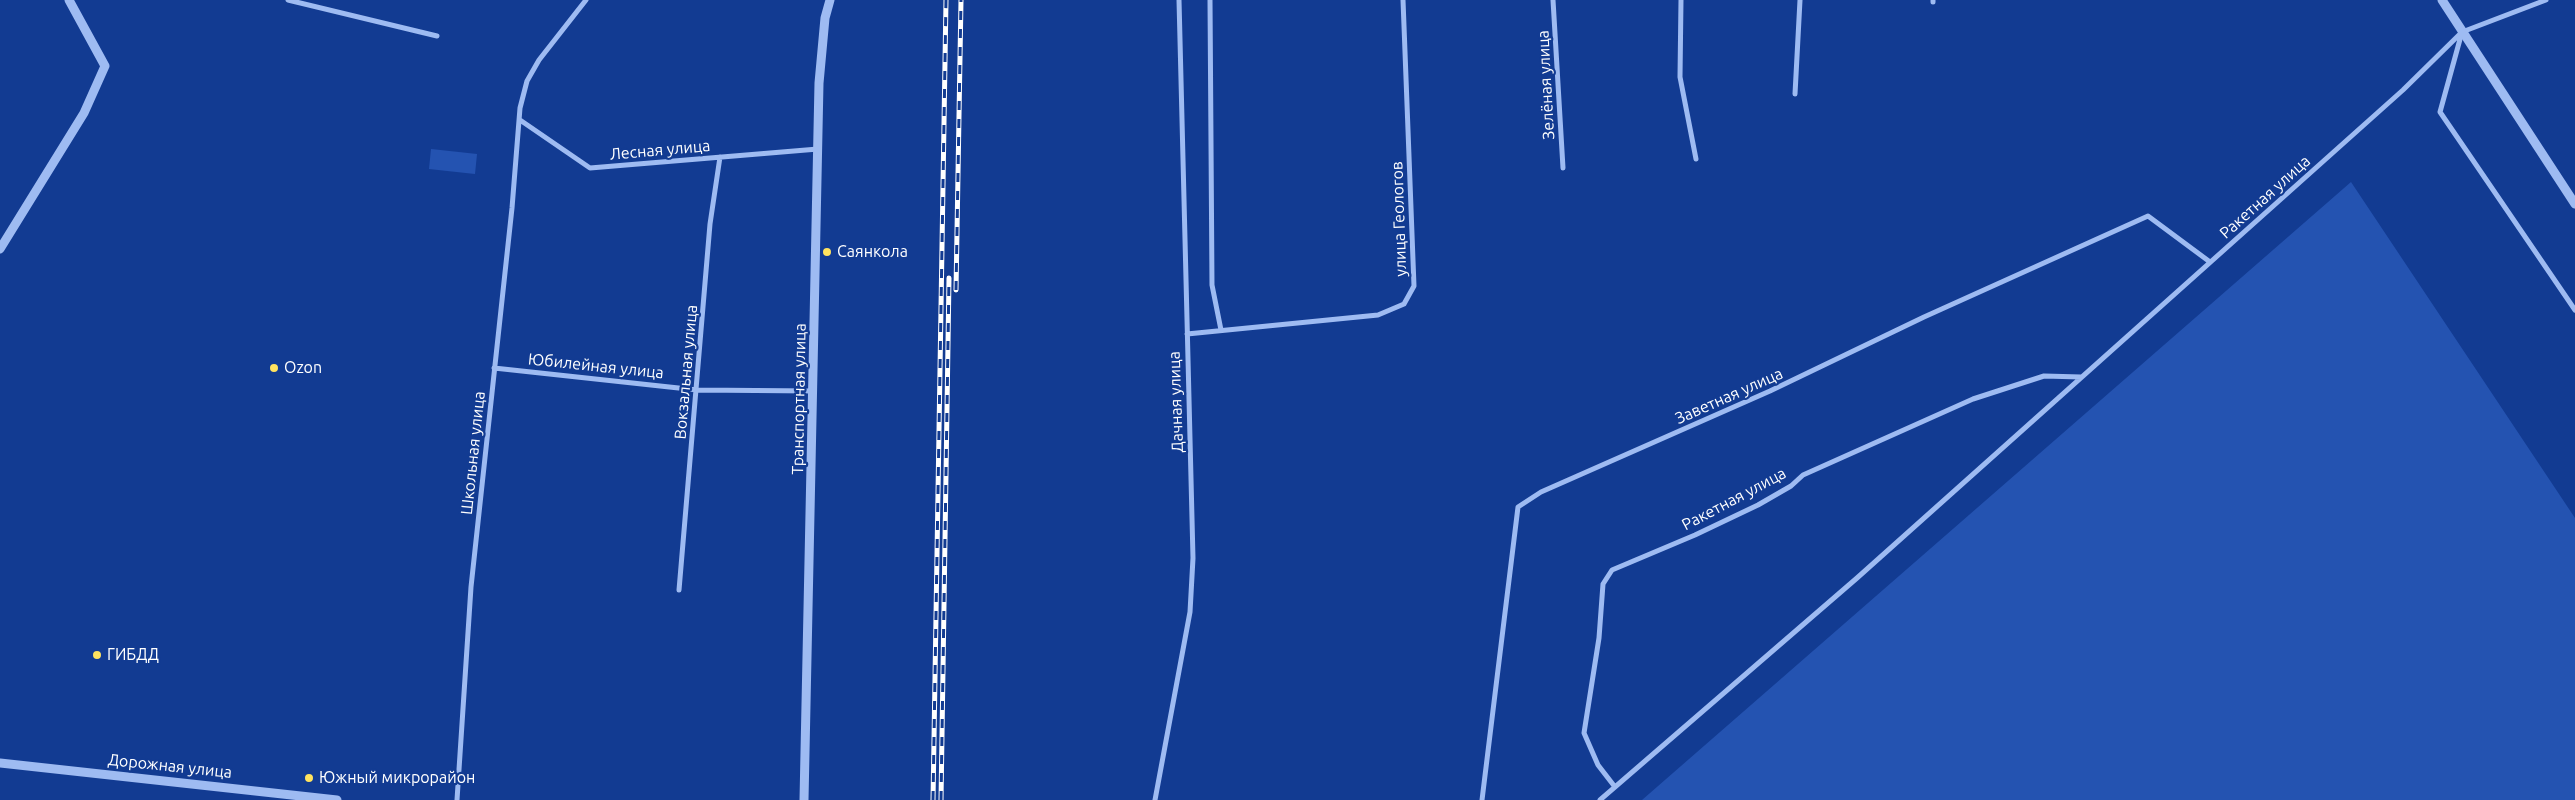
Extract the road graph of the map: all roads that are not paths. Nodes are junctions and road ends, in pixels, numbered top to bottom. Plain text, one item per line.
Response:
1 (70, 0) edge
2 (288, 0) edge
3 (586, 0) edge
4 (830, 0) edge
5 (1179, 0) edge
6 (1210, 0) edge
7 (1403, 0) edge
8 (1553, 0) edge
9 (1681, 0) edge
10 (1800, 0) edge
11 (2442, 0) edge
12 (2546, 0) edge
13 (2462, 32) junction
14 (437, 36) dead end
15 (1795, 94) dead end
16 (520, 120) junction
17 (818, 149) junction
18 (720, 157) junction
19 (1696, 159) dead end
20 (1563, 168) dead end
21 (2575, 204) edge
22 (0, 249) edge
23 (2210, 262) junction
24 (2575, 310) edge
25 (1221, 330) junction
26 (1187, 334) junction
27 (494, 368) junction
28 (2081, 377) junction
29 (697, 390) junction
30 (814, 391) junction
31 (679, 590) dead end
32 (0, 763) edge
33 (1615, 787) junction
34 (338, 800) edge
35 (457, 800) edge
36 (804, 800) edge
37 (1155, 800) edge
38 (1482, 800) edge
39 (1600, 800) edge

1 - 22 street
2 - 14 street
3 - 16 street, Школьная улица
4 - 17 street, Транспортная улица
5 - 26 street, Дачная улица
6 - 25 street
7 - 25 street, улица Геологов
8 - 20 street, Зелёная улица
9 - 19 street
10 - 15 street
11 - 13 street
12 - 13 street
13 - 21 street
13 - 23 street, Ракетная улица
13 - 24 street
16 - 18 street, Лесная улица
16 - 27 street, Школьная улица
17 - 18 street, Лесная улица
17 - 30 street, Транспортная улица
18 - 29 street, Вокзальная улица
23 - 28 street, Ракетная улица
23 - 38 street, Заветная улица
25 - 26 street, улица Геологов
26 - 37 street, Дачная улица
27 - 29 street, Юбилейная улица
27 - 35 street, Школьная улица
28 - 33 street, Ракетная улица
28 - 33 street, Ракетная улица
29 - 30 street, Юбилейная улица
29 - 31 street, Вокзальная улица
30 - 36 street, Транспортная улица
32 - 34 street, Дорожная улица
33 - 39 street, Ракетная улица

